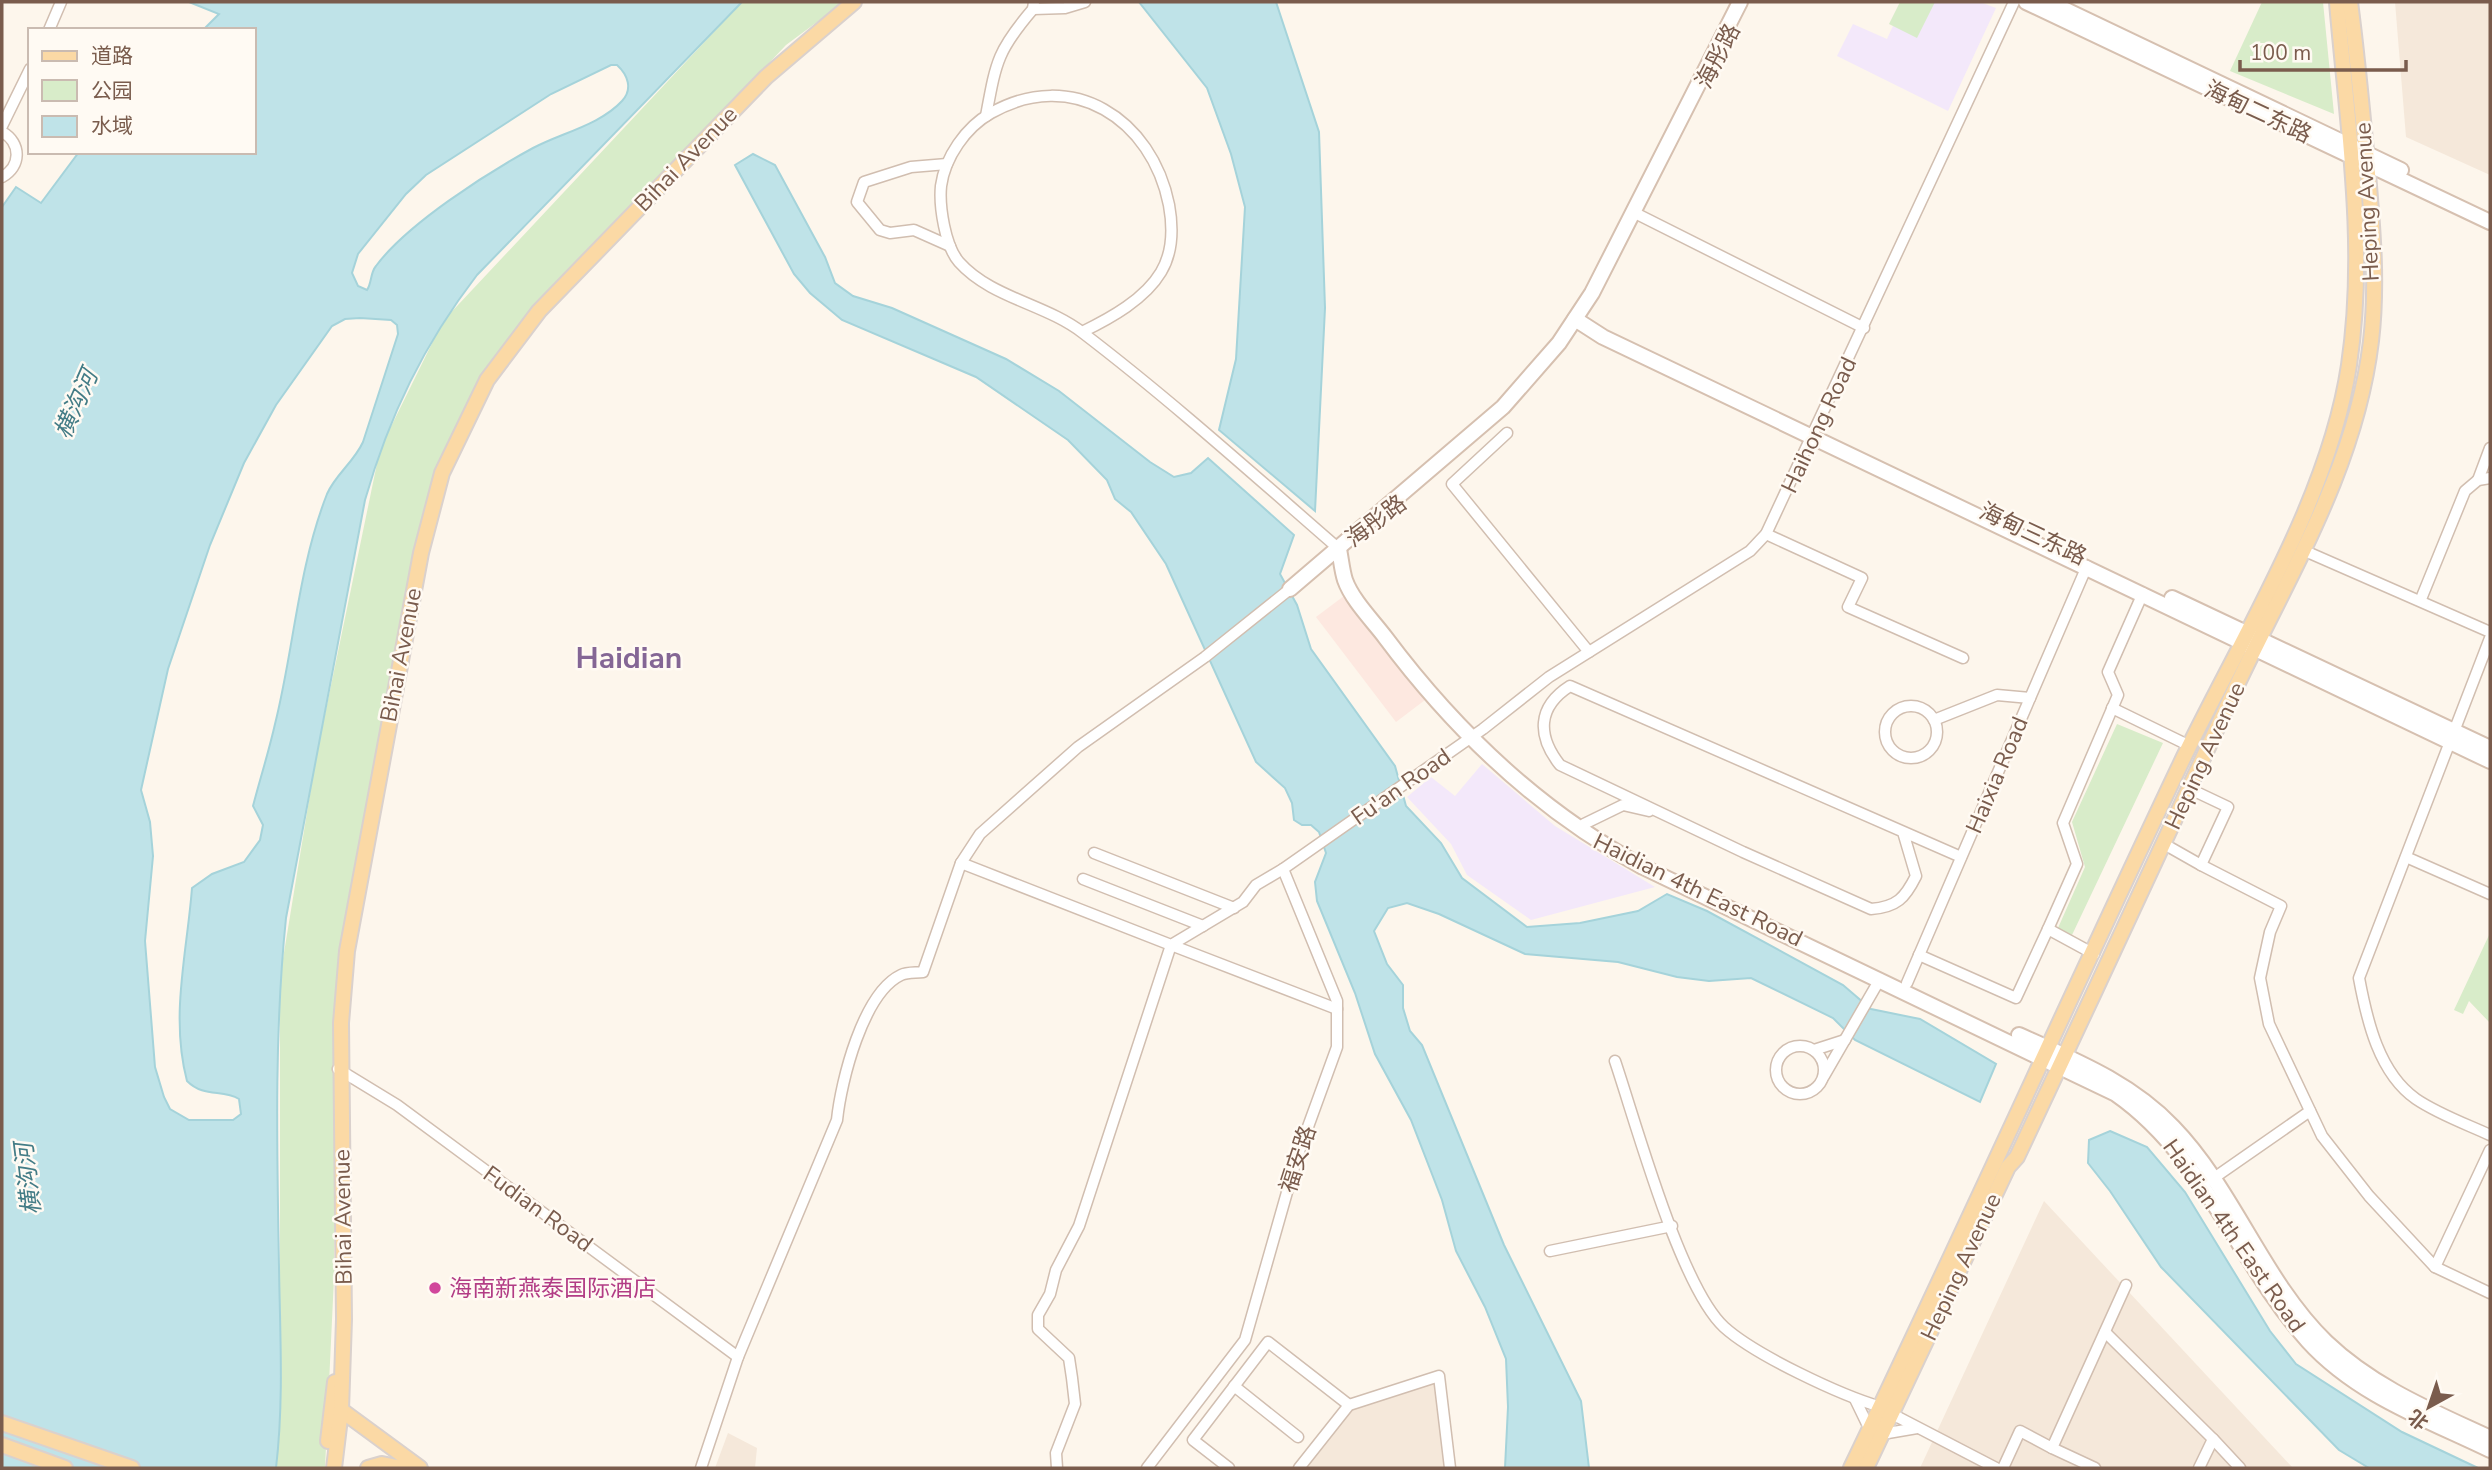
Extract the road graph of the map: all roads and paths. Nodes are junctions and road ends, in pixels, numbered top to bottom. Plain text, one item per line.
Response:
1 (61, 2) edge
2 (839, 2) edge
3 (854, 2) edge
4 (1085, 2) edge
5 (1740, 2) edge
6 (1746, 2) edge
7 (2014, 2) edge
8 (2026, 2) edge
9 (2049, 2) edge
10 (2337, 2) edge
11 (2350, 2) edge
12 (1034, 5) edge
13 (50, 28) edge
14 (28, 73) edge
15 (986, 116) junction
16 (2, 127) edge
17 (2, 132) edge
18 (2350, 150) junction
19 (2366, 158) junction
20 (947, 164) junction
21 (2, 177) edge
22 (1635, 213) junction
23 (2490, 214) edge
24 (2490, 222) edge
25 (950, 246) junction
26 (1579, 318) junction
27 (1101, 323) junction
28 (1864, 328) junction
29 (1082, 332) junction
30 (1093, 342) junction
31 (1507, 433) dead end
32 (1815, 435) junction
33 (2490, 448) edge
34 (2490, 478) edge
35 (2478, 480) junction
36 (1766, 534) junction
37 (1339, 549) junction
38 (2305, 551) junction
39 (2087, 566) junction
40 (1290, 589) joint
41 (2143, 593) junction
42 (2421, 600) junction
43 (2490, 632) edge
44 (2243, 637) junction
45 (2490, 638) edge
46 (2259, 645) junction
47 (1589, 652) junction
48 (1963, 658) dead end
49 (1549, 677) junction
50 (1570, 686) junction
51 (2030, 698) junction
52 (2112, 708) junction
53 (1934, 720) junction
54 (1477, 733) junction
55 (2453, 737) junction
56 (2190, 746) junction
57 (2490, 748) edge
58 (2490, 761) edge
59 (2190, 789) junction
60 (1666, 815) junction
61 (1584, 824) junction
62 (1903, 832) junction
63 (2164, 844) junction
64 (1094, 853) dead end
65 (1961, 857) junction
66 (2406, 857) junction
67 (961, 863) junction
68 (2201, 865) junction
69 (1283, 869) junction
70 (1083, 879) dead end
71 (2490, 894) edge
72 (1234, 908) junction
73 (1203, 926) junction
74 (2048, 929) junction
75 (1171, 945) junction
76 (2094, 954) junction
77 (1919, 955) junction
78 (1880, 979) junction
79 (1907, 983) junction
80 (1337, 1009) junction
81 (1846, 1040) junction
82 (1814, 1050) junction
83 (2048, 1054) junction
84 (1615, 1061) dead end
85 (2063, 1061) junction
86 (338, 1068) junction
87 (1823, 1079) junction
88 (2310, 1111) junction
89 (2490, 1135) edge
90 (2490, 1150) edge
91 (2211, 1180) junction
92 (1672, 1226) junction
93 (1550, 1251) dead end
94 (2435, 1266) junction
95 (2126, 1285) dead end
96 (2490, 1293) edge
97 (2105, 1332) junction
98 (738, 1357) junction
99 (1234, 1386) junction
100 (1855, 1399) junction
101 (1349, 1405) junction
102 (341, 1410) junction
103 (1886, 1410) junction
104 (2, 1423) edge
105 (1917, 1428) junction
106 (1876, 1432) junction
107 (1298, 1437) dead end
108 (2490, 1438) edge
109 (2213, 1439) junction
110 (2, 1446) edge
111 (2052, 1448) junction
112 (2490, 1450) edge
113 (65, 1468) edge
114 (132, 1468) edge
115 (325, 1468) edge
116 (334, 1468) edge
117 (368, 1468) edge
118 (402, 1468) edge
119 (420, 1468) edge
120 (701, 1468) edge
121 (1057, 1468) edge
122 (1147, 1468) edge
123 (1229, 1468) edge
124 (1299, 1468) edge
125 (1450, 1468) edge
126 (1851, 1468) edge
127 (1866, 1468) edge
128 (1996, 1468) edge
129 (2003, 1468) edge
130 (2095, 1468) edge
131 (2199, 1468) edge
132 (2240, 1468) edge

1 - 13 street
2 - 86 main road, Bihai Avenue
3 - 86 main road, Bihai Avenue
4 - 12 street
5 - 22 main road, 海彤路
6 - 22 main road, 海彤路
7 - 28 street, Haihong Road
8 - 18 main road, 海甸二东路
9 - 18 main road, 海甸二东路
10 - 18 main road, Heping Avenue
11 - 19 main road, Heping Avenue
12 - 15 street
14 - 16 street
15 - 20 street
15 - 27 street
17 - 21 street
18 - 19 main road, 海甸二东路
18 - 44 main road, Heping Avenue
19 - 23 main road, 海甸二东路
19 - 24 main road, 海甸二东路
19 - 38 main road, Heping Avenue
20 - 25 street
20 - 25 street
22 - 26 main road, 海彤路
22 - 28 street
25 - 29 street
26 - 32 main road
26 - 37 main road, 海彤路
27 - 29 street
27 - 30 street
28 - 32 street, Haihong Road
29 - 30 street
30 - 37 street
31 - 47 street
32 - 36 street, Haihong Road
32 - 39 main road
32 - 44 main road, 海甸三东路
33 - 35 street
34 - 35 street
35 - 42 street
36 - 47 street, Haihong Road
36 - 48 street
37 - 40 main road, 海彤路
37 - 54 main road, Haidian 4th East Road
38 - 42 street
38 - 46 main road, Heping Avenue
39 - 41 main road
39 - 51 street, Haixia Road
40 - 67 street
41 - 44 main road
41 - 52 street
42 - 43 street
44 - 46 main road
44 - 56 main road, Heping Avenue
45 - 55 street
46 - 55 main road
46 - 59 main road, Heping Avenue
47 - 49 street, Haihong Road
49 - 50 street
49 - 54 street, Haihong Road
50 - 60 street
50 - 62 street
51 - 53 street
51 - 65 street, Haixia Road
52 - 56 street
52 - 74 street
53 - 53 street
54 - 61 main road, Haidian 4th East Road
54 - 69 street, Fu'an Road
54 - 78 main road, Haidian 4th East Road
55 - 57 main road
55 - 58 main road
55 - 66 street
56 - 76 main road, Heping Avenue
59 - 63 main road, Heping Avenue
59 - 68 street
60 - 61 street
60 - 62 street
61 - 79 main road, Haidian 4th East Road
62 - 65 street
63 - 68 street
63 - 85 main road, Heping Avenue
64 - 72 street
65 - 77 street, Haixia Road
66 - 71 street
66 - 89 street
67 - 75 street
67 - 98 street
68 - 88 street
69 - 72 street
69 - 80 street, 福安路
70 - 73 street
72 - 73 street
73 - 75 street
74 - 76 street
74 - 77 street
75 - 80 street
75 - 121 street
76 - 83 main road, Heping Avenue
77 - 79 street, Haixia Road
78 - 81 street
78 - 83 main road, Haidian 4th East Road
79 - 83 main road, Haidian 4th East Road
80 - 122 street, 福安路
81 - 82 street
81 - 87 street
82 - 87 street
82 - 87 street
83 - 85 main road, Haidian 4th East Road
83 - 103 main road, Heping Avenue
84 - 92 street
85 - 91 main road, Haidian 4th East Road
85 - 103 main road, Heping Avenue
85 - 112 main road, Haidian 4th East Road
86 - 98 street, Fudian Road
86 - 102 main road, Bihai Avenue
86 - 115 main road, Bihai Avenue
88 - 91 street
88 - 94 street
90 - 94 street
91 - 108 main road, Haidian 4th East Road
92 - 93 street
92 - 100 street
94 - 96 street
95 - 97 street
97 - 109 street
97 - 111 street
98 - 120 street
99 - 101 street
99 - 107 street
99 - 123 street
100 - 103 street
100 - 106 street
101 - 124 street
101 - 125 street
102 - 116 main road, Bihai Avenue
102 - 119 main road
103 - 105 street
103 - 106 main road, Heping Avenue
104 - 114 main road
105 - 106 street
105 - 128 street
106 - 126 main road, Heping Avenue
106 - 127 main road, Heping Avenue
109 - 131 street
109 - 132 street
110 - 113 main road
111 - 129 street
111 - 130 street
117 - 118 main road

